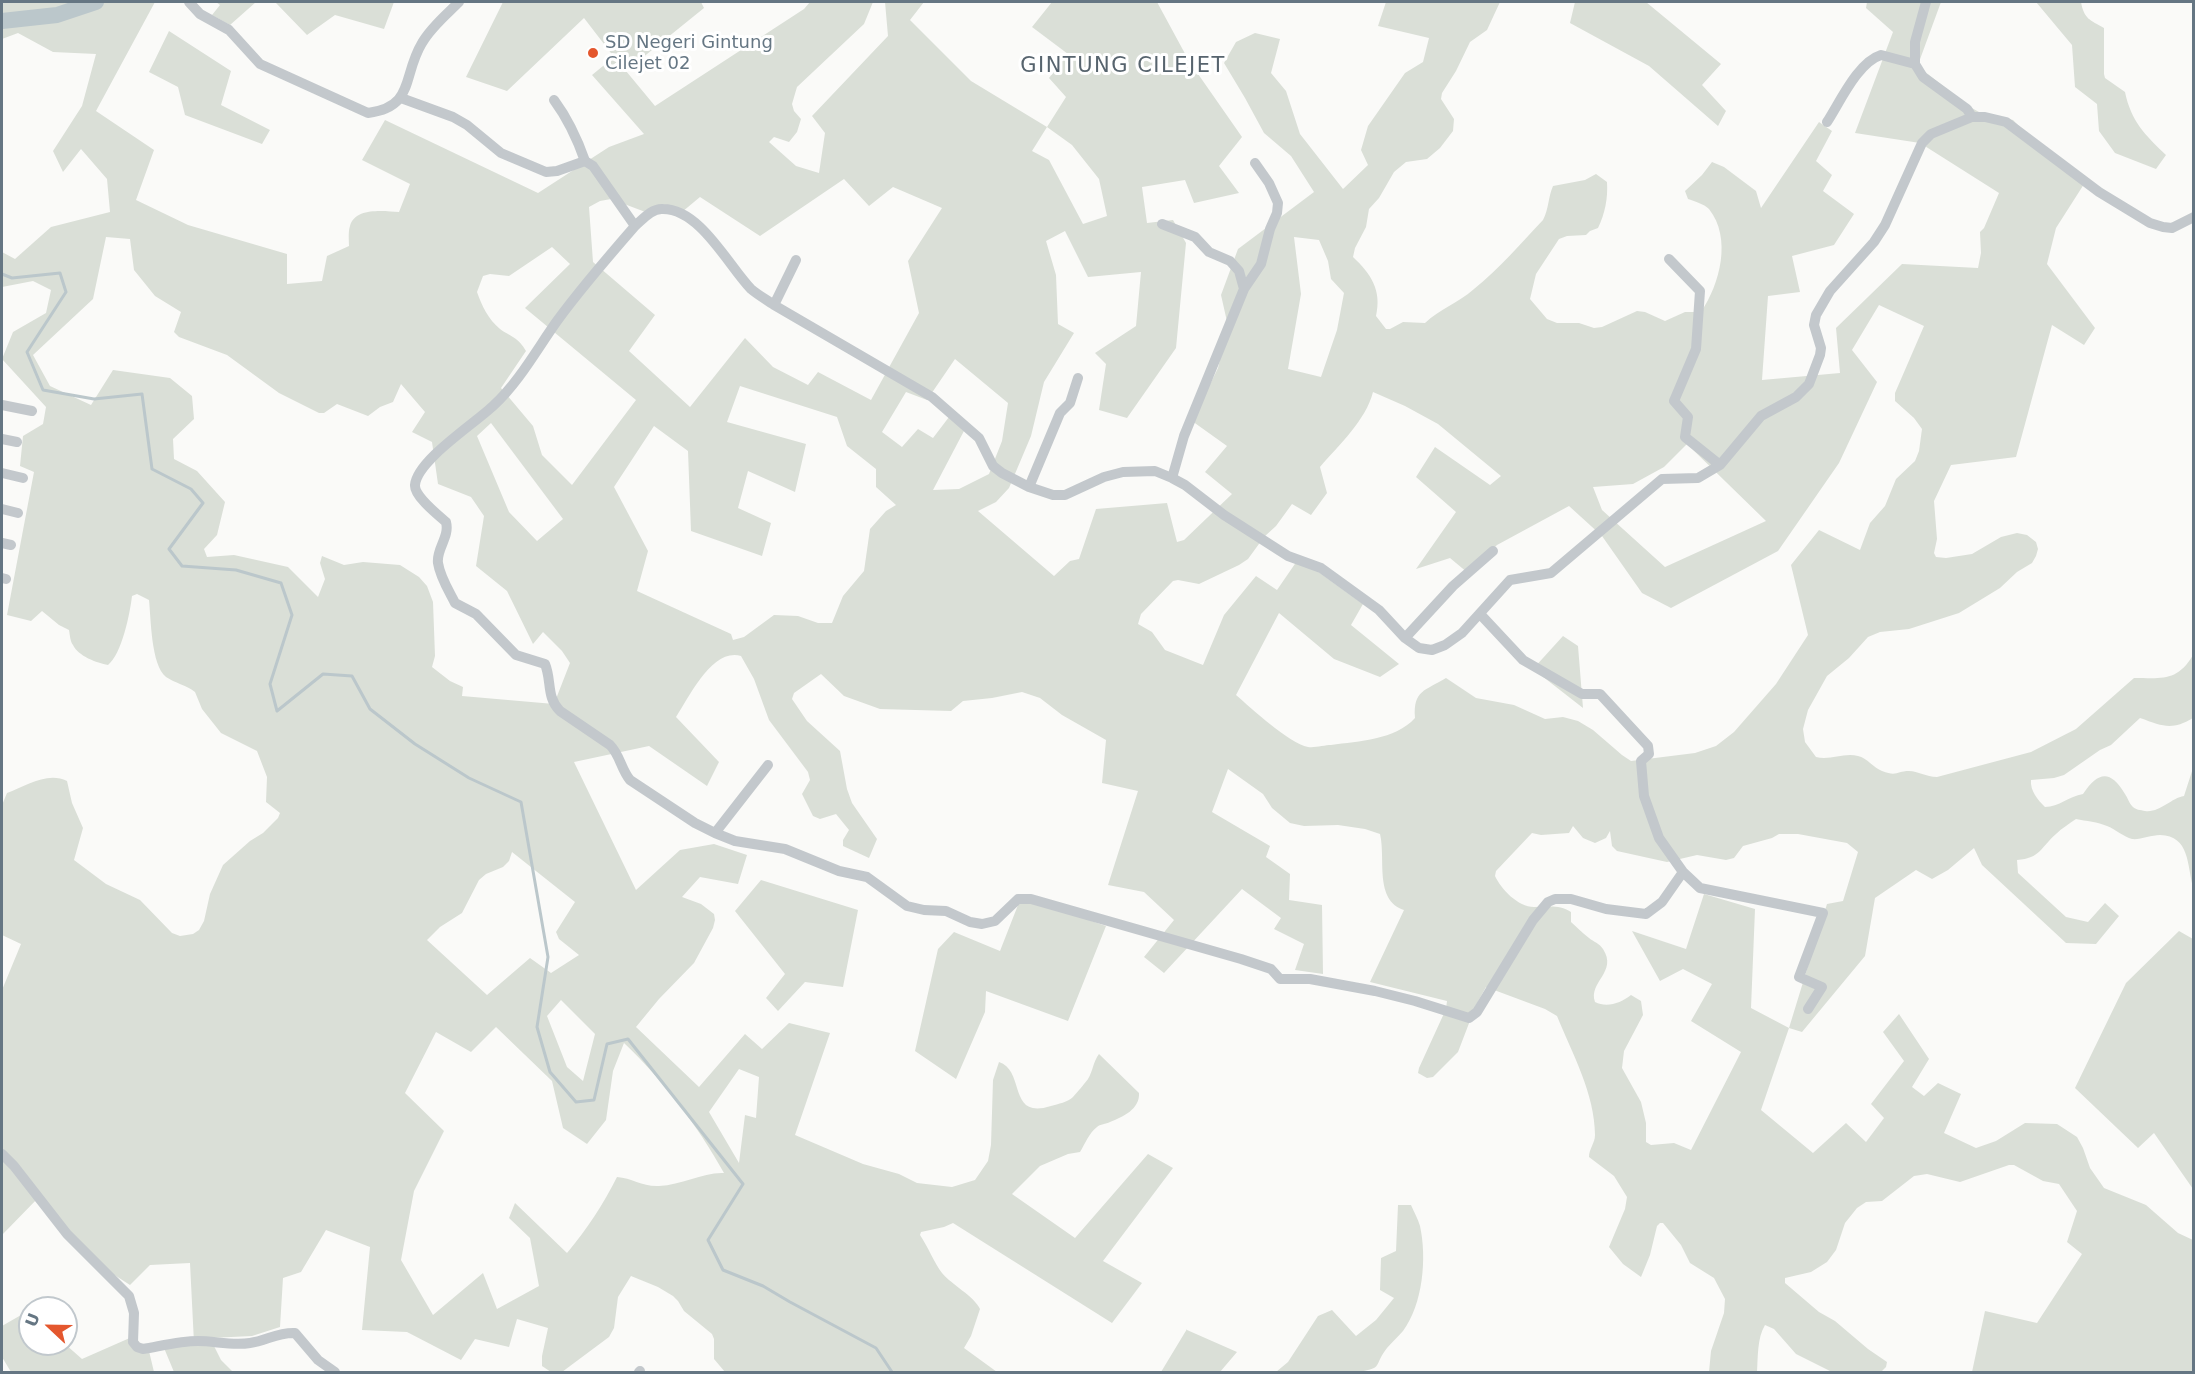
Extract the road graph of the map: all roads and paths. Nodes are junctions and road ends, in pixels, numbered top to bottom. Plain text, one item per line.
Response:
1 (189, 2) edge
2 (459, 2) edge
3 (1926, 2) edge
4 (1915, 64) junction
5 (401, 98) junction
6 (554, 100) dead end
7 (1972, 117) junction
8 (1827, 122) dead end
9 (585, 160) junction
10 (1255, 163) dead end
11 (2193, 217) edge
12 (1162, 224) dead end
13 (635, 226) junction
14 (1669, 259) dead end
15 (796, 260) dead end
16 (1244, 289) junction
17 (774, 305) junction
18 (1078, 378) dead end
19 (2, 405) edge
20 (32, 411) dead end
21 (2, 439) edge
22 (17, 442) dead end
23 (1720, 465) junction
24 (2, 473) edge
25 (23, 478) dead end
26 (1172, 478) junction
27 (1029, 487) junction
28 (2, 509) edge
29 (18, 513) dead end
30 (1493, 551) dead end
31 (1480, 614) junction
32 (1405, 638) junction
33 (768, 765) dead end
34 (716, 833) junction
35 (1683, 872) junction
36 (1808, 1009) dead end
37 (2, 1154) edge
38 (335, 1372) edge

1 - 5 street
2 - 5 street
3 - 4 street
4 - 7 street
4 - 8 street
5 - 9 street
6 - 9 street
7 - 11 street
7 - 23 street
9 - 13 street
10 - 16 street
12 - 16 street
13 - 17 street
13 - 34 street
14 - 23 street
15 - 17 street
16 - 26 street
17 - 27 street
18 - 27 street
19 - 20 street
21 - 22 street
23 - 31 street
24 - 25 street
26 - 27 street
26 - 32 street
28 - 29 street
30 - 32 street
31 - 32 street
31 - 35 street
33 - 34 street
34 - 35 street
35 - 36 street
37 - 38 street

